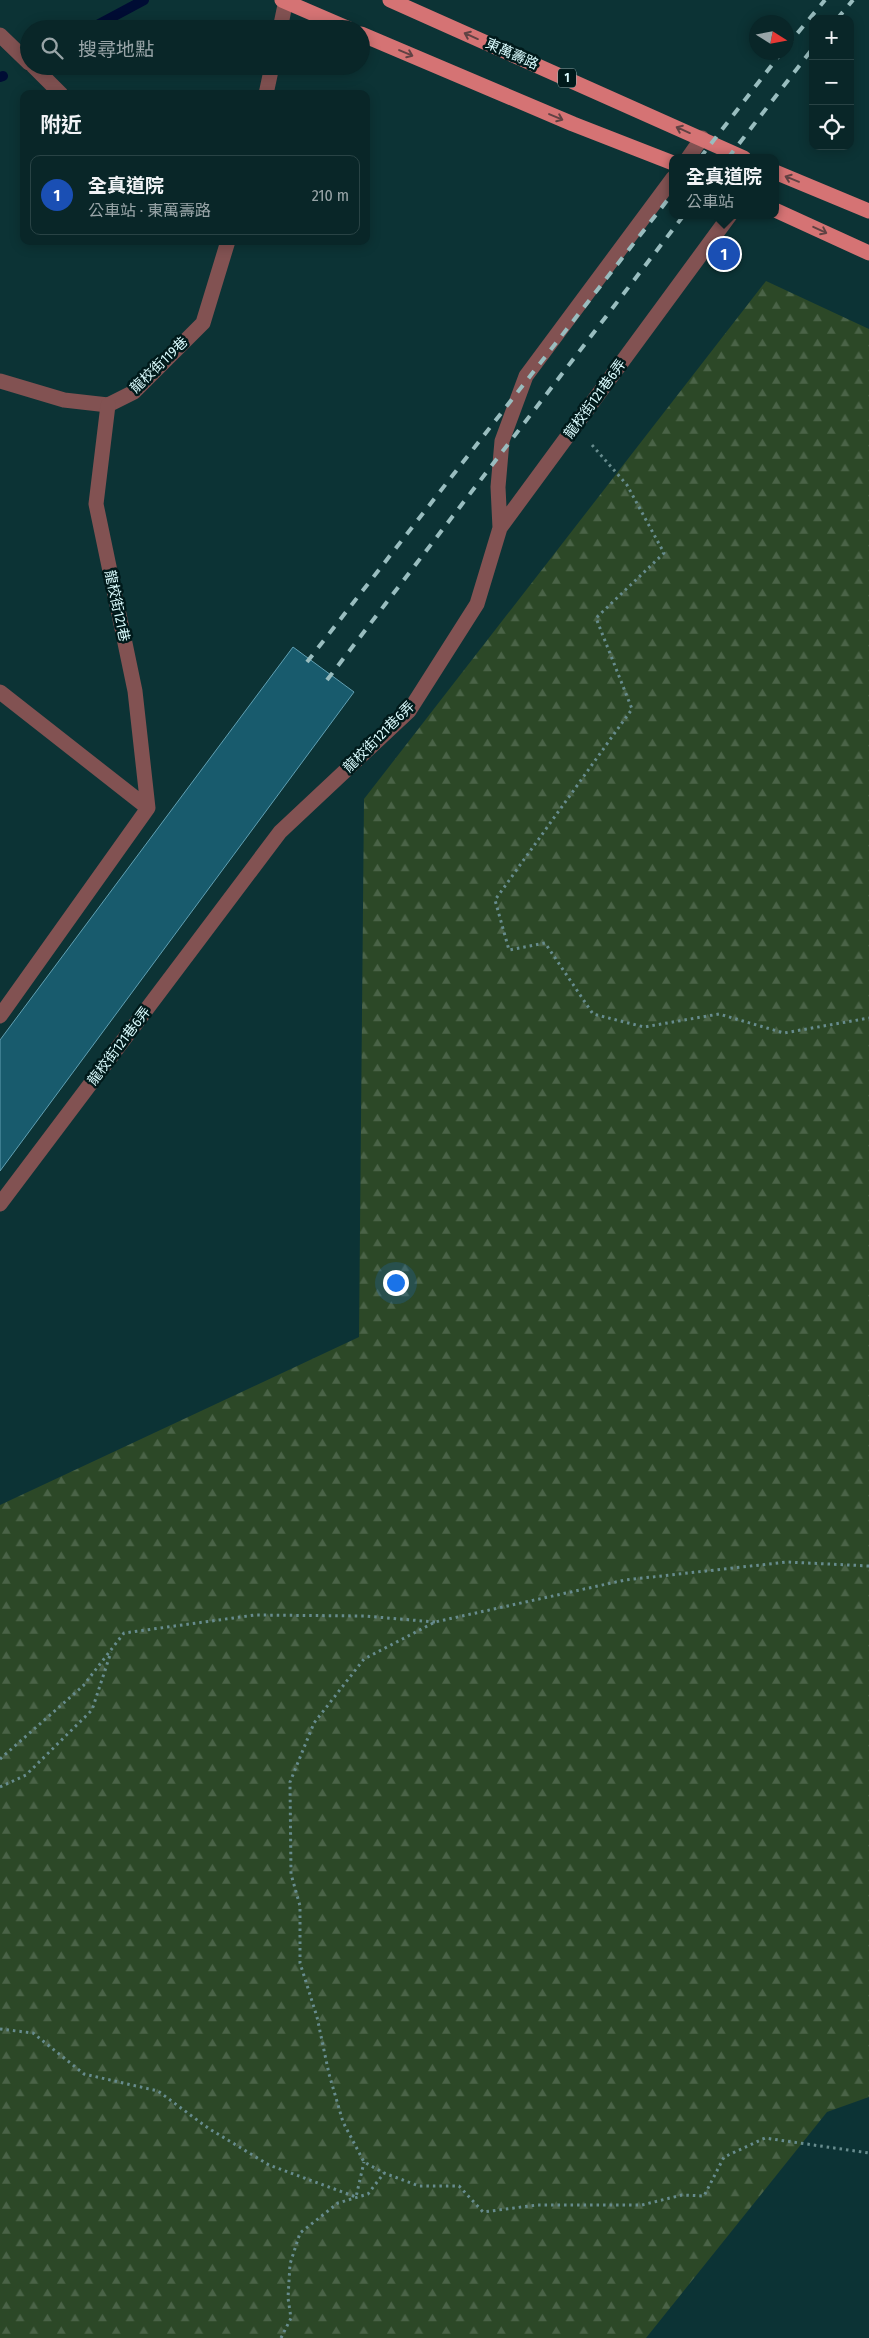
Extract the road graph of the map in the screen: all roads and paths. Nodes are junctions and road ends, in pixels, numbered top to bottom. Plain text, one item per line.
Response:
1 (284, 0) edge
2 (390, 0) edge
3 (281, 20) edge
4 (329, 20) edge
5 (0, 35) edge
6 (370, 38) edge
7 (20, 54) edge
8 (41, 75) edge
9 (270, 75) edge
10 (57, 90) edge
11 (267, 90) edge
12 (702, 138) junction
13 (691, 154) edge
14 (736, 154) edge
15 (669, 161) edge
16 (779, 174) edge
17 (669, 183) edge
18 (869, 211) edge
19 (779, 212) edge
20 (727, 219) edge
21 (223, 245) edge
22 (869, 253) edge
23 (0, 381) edge
24 (108, 405) junction
25 (575, 426) junction
26 (500, 528) junction
27 (0, 692) edge
28 (148, 808) junction
29 (0, 1016) edge
30 (869, 1018) edge
31 (0, 1204) edge
32 (869, 1566) edge
33 (436, 1622) junction
34 (112, 1649) junction
35 (0, 1759) edge
36 (0, 1787) edge
37 (0, 2029) edge
38 (869, 2153) edge
39 (364, 2162) junction
40 (384, 2173) junction
41 (356, 2197) junction
42 (281, 2338) edge

1 - 3 street
1 - 4 main road
12 -> 2 main road, 東萬壽路 / 1
5 - 7 street
6 -> 15 main road
8 - 10 street
9 - 11 street
12 - 13 street
12 - 14 main road, 東萬壽路 / 1
18 -> 16 main road
17 - 26 street
19 -> 22 main road
20 - 25 street, 龍校街121巷6弄
21 - 24 street, 龍校街119巷
23 - 24 street
24 - 28 street, 龍校街121巷
25 - 26 street, 龍校街121巷6弄
25 - 30 path
26 - 31 street, 龍校街121巷6弄
27 - 28 street
28 - 29 street
32 - 33 path
33 - 34 path
33 - 39 path
34 - 35 path
34 - 36 path
37 - 41 path
38 - 40 path
39 - 40 path
39 - 41 path
40 - 41 path
41 - 42 path

